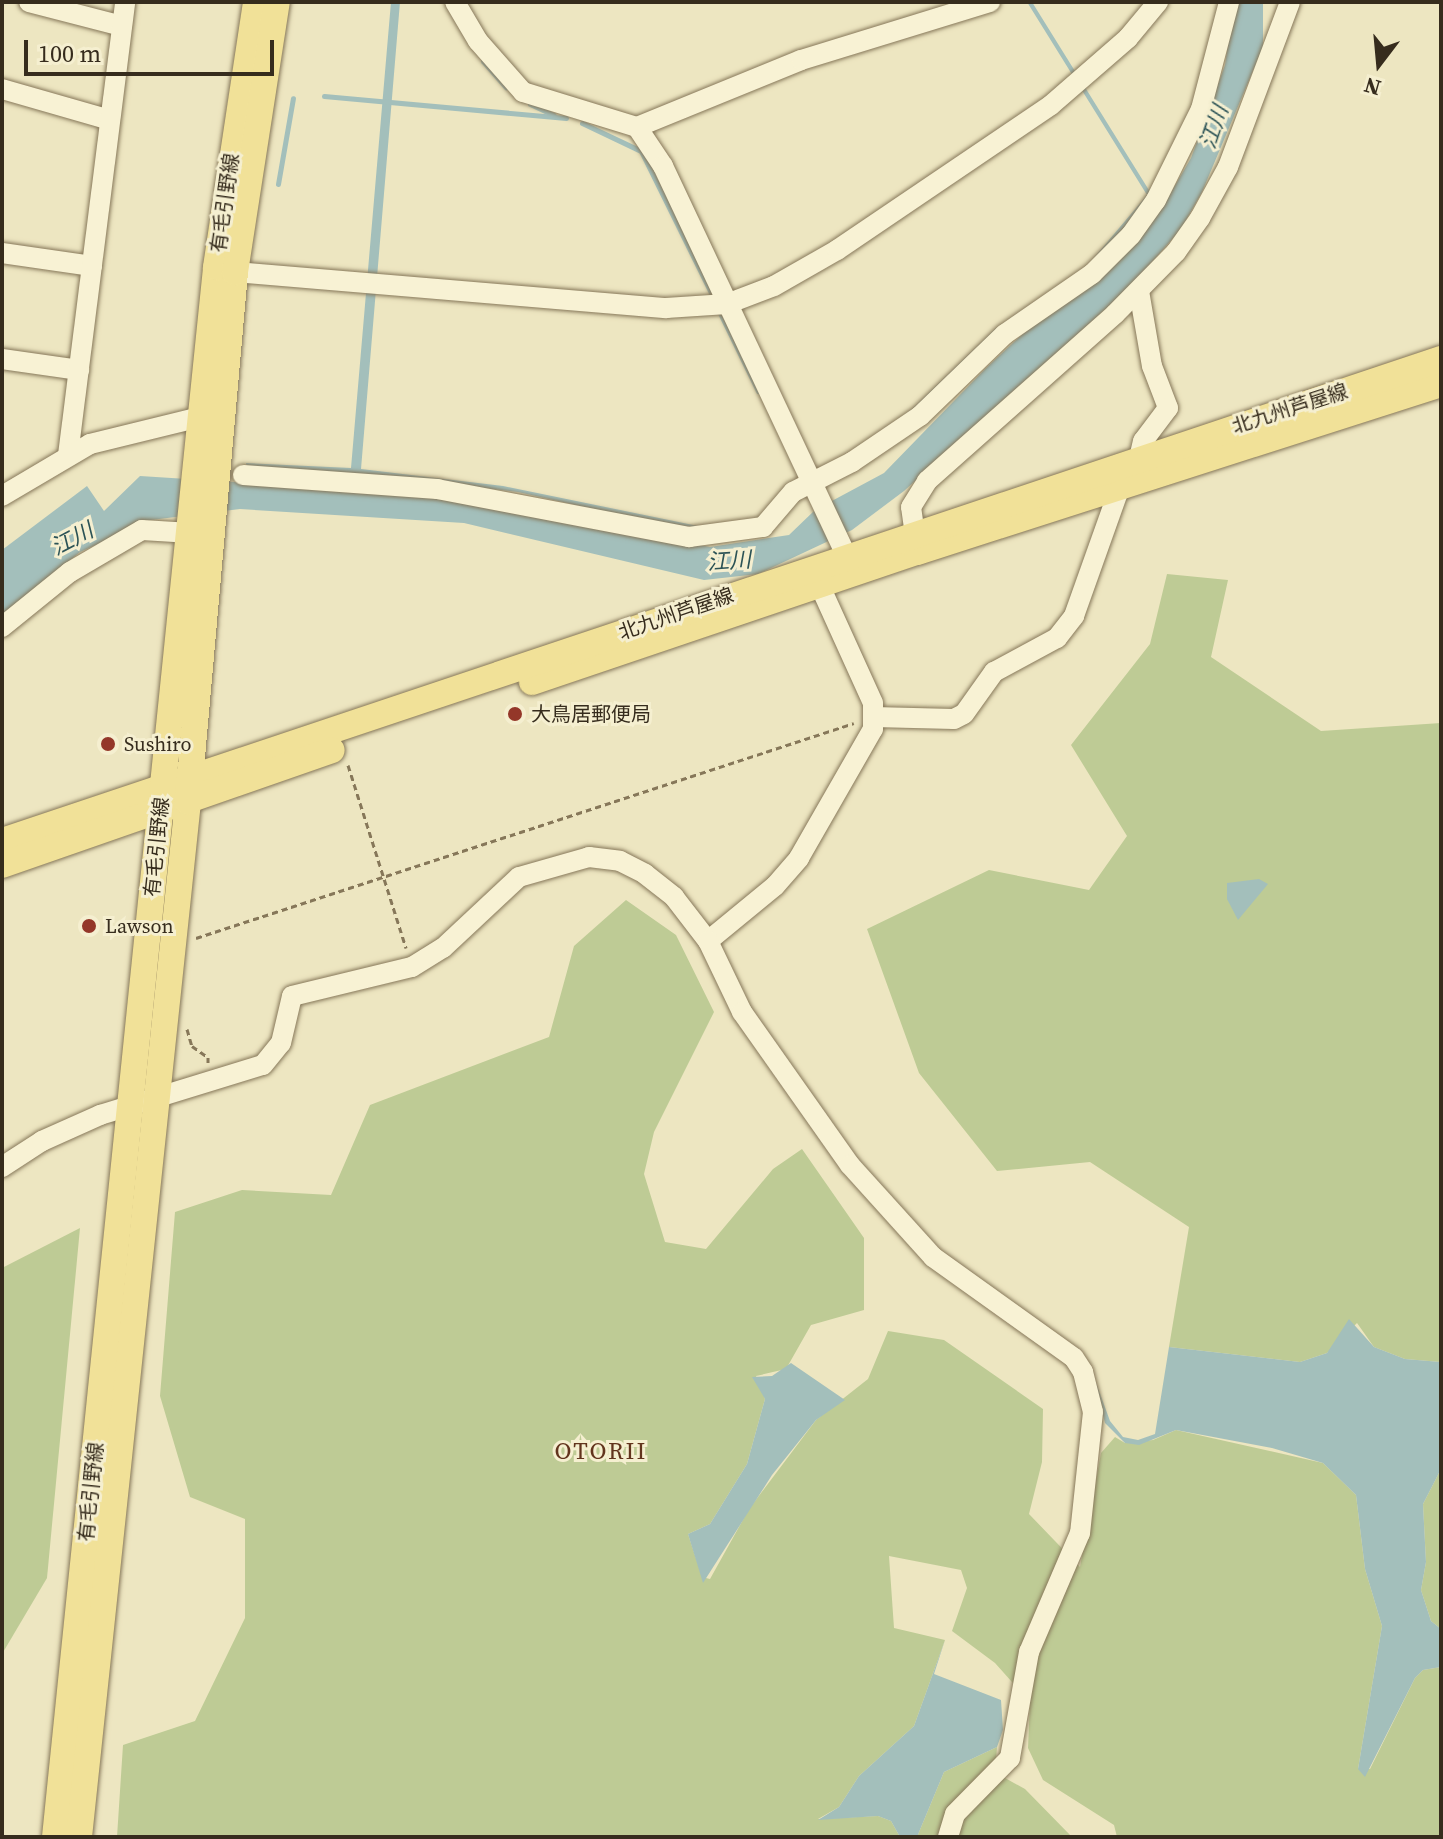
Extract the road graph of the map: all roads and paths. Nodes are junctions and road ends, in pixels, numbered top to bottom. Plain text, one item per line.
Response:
1 (29, 2) edge
2 (125, 2) edge
3 (256, 2) edge
4 (277, 2) edge
5 (455, 2) edge
6 (990, 2) edge
7 (1158, 2) edge
8 (1229, 2) edge
9 (1290, 2) edge
10 (122, 26) junction
11 (2, 89) edge
12 (110, 120) junction
13 (637, 127) junction
14 (2, 253) edge
15 (92, 266) junction
16 (235, 272) junction
17 (1139, 291) junction
18 (727, 304) junction
19 (2, 359) edge
20 (1441, 359) edge
21 (79, 370) junction
22 (1441, 384) edge
23 (210, 420) junction
24 (68, 455) junction
25 (1139, 459) junction
26 (243, 475) dead end
27 (1120, 487) junction
28 (818, 493) junction
29 (2, 496) edge
30 (198, 522) junction
31 (915, 543) junction
32 (841, 546) junction
33 (820, 586) junction
34 (2, 627) edge
35 (873, 717) junction
36 (342, 746) junction
37 (163, 786) junction
38 (188, 790) junction
39 (159, 814) junction
40 (2, 841) edge
41 (2, 865) edge
42 (382, 876) junction
43 (708, 941) junction
44 (194, 953) dead end
45 (412, 967) junction
46 (188, 1016) dead end
47 (208, 1079) junction
48 (142, 1101) junction
49 (2, 1167) edge
50 (55, 1837) edge
51 (79, 1837) edge
52 (948, 1837) edge

1 - 10 street
2 - 10 street
3 - 23 main road, 有毛引野線
4 - 16 main road, 有毛引野線
5 - 13 street
6 - 13 street
7 - 18 street
8 - 28 street
9 - 17 street
10 - 12 street
11 - 12 street
12 - 15 street
13 - 18 street
14 - 15 street
15 - 21 street
16 - 18 street
16 - 23 main road, 有毛引野線
17 - 25 street
17 - 31 street
18 - 28 street
19 - 21 street
20 - 25 main road, 北九州芦屋線
21 - 24 street
22 - 27 main road, 北九州芦屋線
23 - 24 street
23 - 30 main road, 有毛引野線
24 - 29 street
25 - 31 main road, 北九州芦屋線
26 - 28 street
27 - 31 main road, 北九州芦屋線
27 - 35 street
28 - 32 street
30 - 34 street
30 - 37 main road, 有毛引野線
30 - 38 main road, 有毛引野線
31 - 32 main road, 北九州芦屋線
31 - 33 main road, 北九州芦屋線
32 - 38 main road, 北九州芦屋線
33 - 35 street
33 - 36 main road, 北九州芦屋線
35 - 42 path
35 - 43 street
36 - 38 main road, 北九州芦屋線
36 - 42 path
37 - 38 main road, 北九州芦屋線
37 - 39 main road, 有毛引野線
37 - 40 main road, 北九州芦屋線
38 - 39 main road, 北九州芦屋線
38 - 48 main road, 有毛引野線
39 - 41 main road, 北九州芦屋線
39 - 48 main road, 有毛引野線
42 - 44 path
42 - 45 path
43 - 45 street
43 - 52 street
45 - 47 street
46 - 47 path
47 - 48 street
48 - 49 street
48 - 50 main road, 有毛引野線
48 - 51 main road, 有毛引野線

